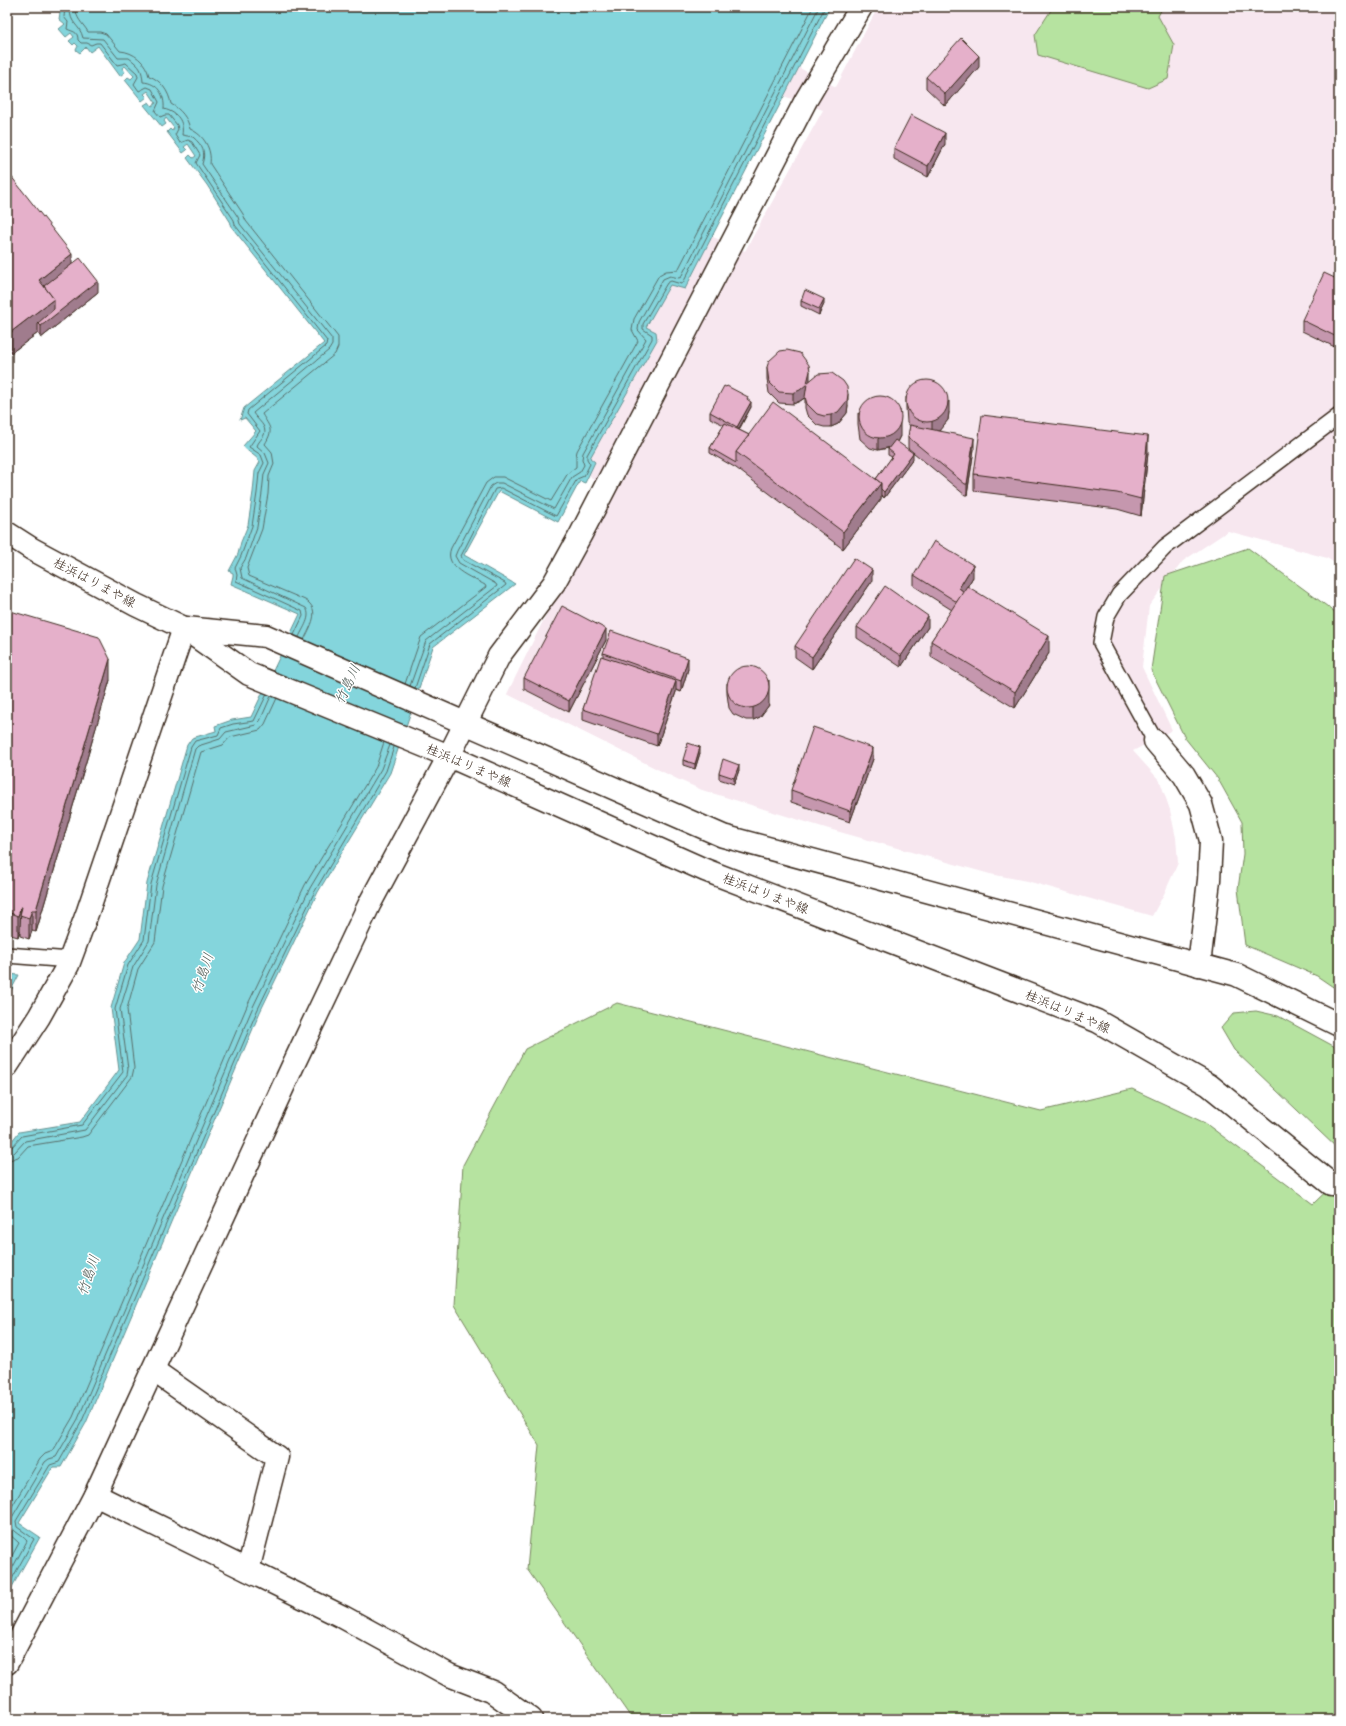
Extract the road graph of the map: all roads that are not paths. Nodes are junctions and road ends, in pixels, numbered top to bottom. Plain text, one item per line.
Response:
1 (861, 7) edge
2 (1339, 416) edge
3 (7, 533) edge
4 (184, 628) junction
5 (465, 724) junction
6 (1155, 741) joint
7 (449, 756) junction
8 (7, 955) edge
9 (70, 960) junction
10 (1199, 965) junction
11 (1339, 1025) edge
12 (7, 1066) edge
13 (1332, 1184) dead end
14 (153, 1370) junction
15 (95, 1495) junction
16 (248, 1570) junction
17 (7, 1663) edge
18 (531, 1719) edge

1 - 5 street
2 - 6 lane
3 - 4 street, 桂浜はりまや線
4 - 5 street, 桂浜はりまや線
4 - 7 street, 桂浜はりまや線
4 - 9 street
5 - 7 street
5 - 10 street, 桂浜はりまや線
6 - 10 street
7 - 13 street, 桂浜はりまや線
7 - 14 street
8 - 9 lane
9 - 12 street
10 - 11 street, 桂浜はりまや線
14 - 15 street
14 - 16 street
15 - 16 street
15 - 17 street
16 - 18 street

